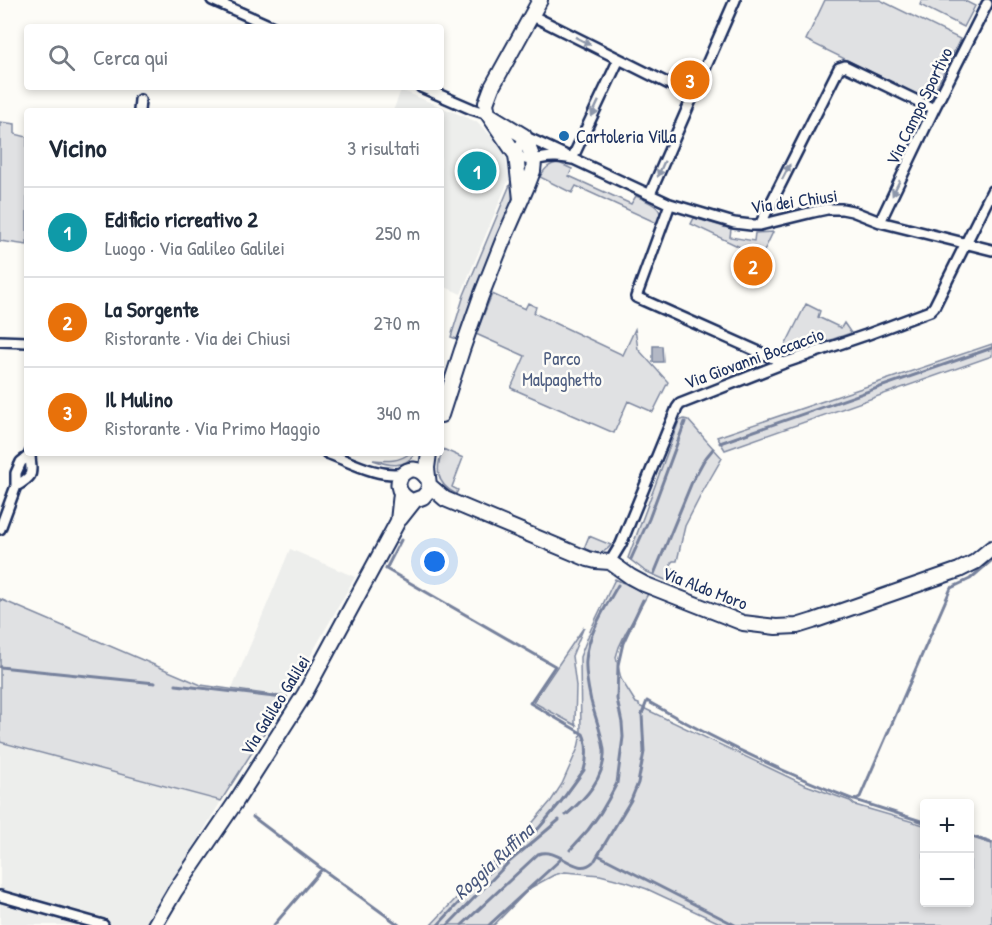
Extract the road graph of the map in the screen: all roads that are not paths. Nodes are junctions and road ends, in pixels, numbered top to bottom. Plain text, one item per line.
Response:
1 (212, 0) edge
2 (540, 0) edge
3 (735, 0) edge
4 (986, 4) edge
5 (531, 15) junction
6 (266, 24) edge
7 (619, 59) junction
8 (428, 90) edge
9 (693, 96) junction
10 (140, 100) dead end
11 (139, 108) edge
12 (934, 109) junction
13 (488, 114) junction
14 (524, 136) junction
15 (516, 155) junction
16 (572, 159) junction
17 (534, 161) junction
18 (992, 191) edge
19 (650, 194) junction
20 (521, 199) junction
21 (670, 204) junction
22 (880, 222) junction
23 (760, 225) junction
24 (966, 243) junction
25 (992, 250) edge
26 (0, 341) edge
27 (24, 342) edge
28 (784, 363) junction
29 (444, 406) edge
30 (30, 456) edge
31 (335, 456) edge
32 (425, 456) edge
33 (428, 456) edge
34 (409, 471) junction
35 (382, 474) junction
36 (428, 481) junction
37 (400, 492) junction
38 (418, 499) junction
39 (445, 499) junction
40 (398, 521) junction
41 (0, 529) edge
42 (992, 548) edge
43 (610, 562) junction
44 (0, 896) edge
45 (103, 925) edge
46 (155, 925) edge

1 - 6 street
2 - 5 street
3 - 9 street
4 - 12 street, Via Campo Sportivo
5 -> 7 street
5 - 13 street
7 - 9 street
7 -> 16 street
8 - 13 street
9 -> 19 street
10 - 11 street
12 -> 22 street, Via Campo Sportivo
23 -> 12 street
13 - 14 street
13 - 15 street
14 - 15 street
14 - 16 street, Via dei Chiusi
14 - 17 street
15 - 17 street
15 - 20 street
16 - 17 street, Via dei Chiusi
16 - 19 street, Via dei Chiusi
17 - 20 street
18 - 24 street, Via Giovanni Boccaccio
19 - 21 street, Via dei Chiusi
20 - 29 street
21 - 23 street, Via dei Chiusi
21 - 28 street
22 - 23 street, Via dei Chiusi
22 - 24 street, Via dei Chiusi
24 - 25 street, Via dei Chiusi
24 - 28 street, Via Giovanni Boccaccio
26 - 27 street
28 - 43 street, Via Giovanni Boccaccio
30 - 41 street
31 - 35 street
32 - 34 street
33 - 36 street
34 - 35 street
34 - 36 street
34 - 37 street
35 - 37 street
36 - 38 street
36 - 39 street, Via Aldo Moro
37 - 38 street
37 - 40 street, Via Galileo Galilei
38 - 39 street, Via Aldo Moro
38 - 40 street
39 - 43 street, Via Aldo Moro
40 - 46 street, Via Galileo Galilei
42 - 43 street, Via Aldo Moro
44 - 45 street

